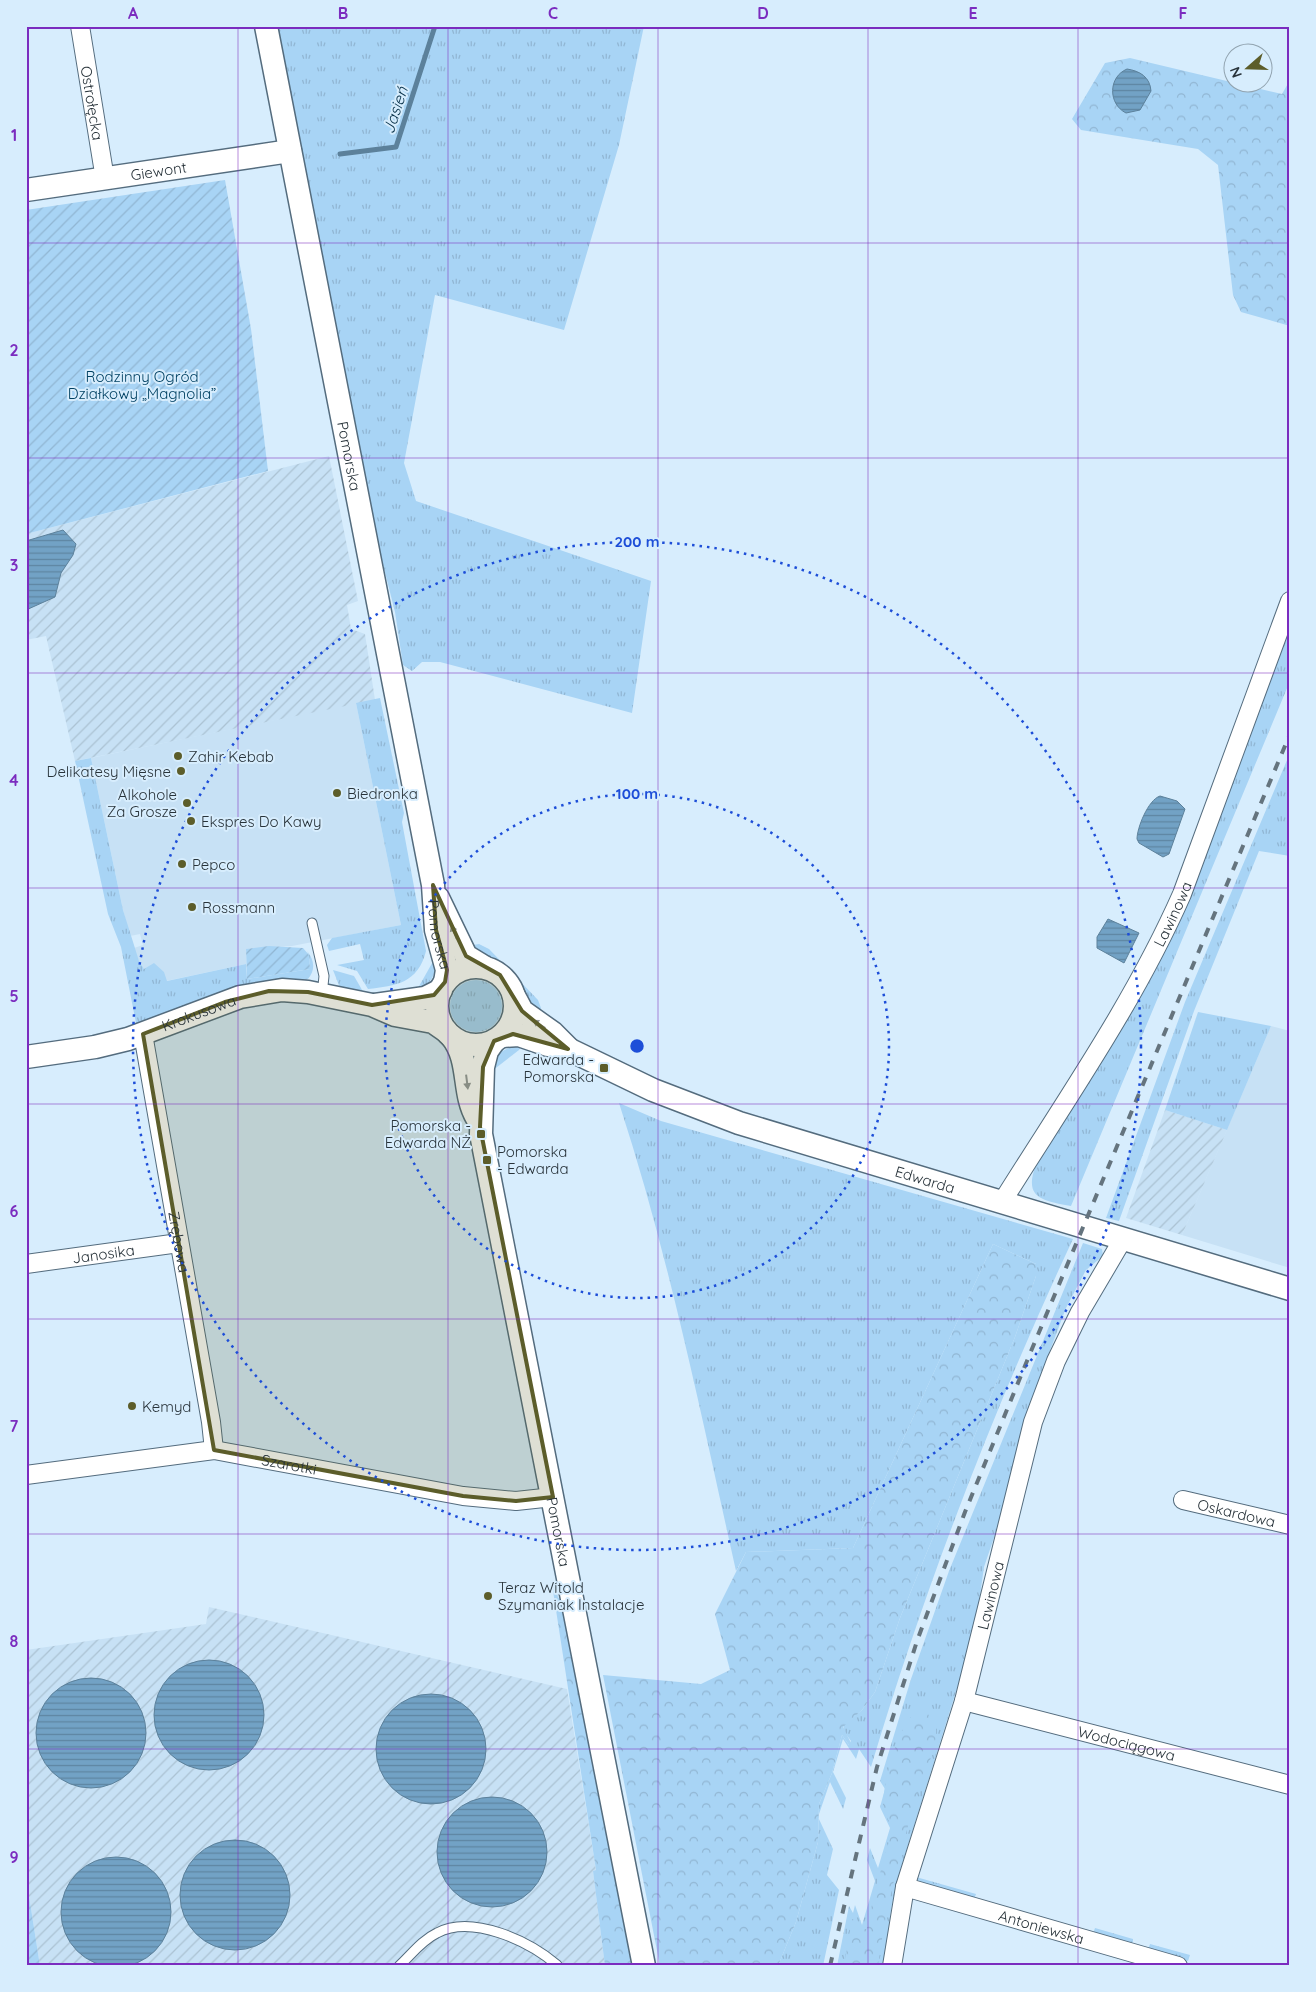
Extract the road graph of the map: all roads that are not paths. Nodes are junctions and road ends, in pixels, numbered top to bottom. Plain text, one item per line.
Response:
1 (80, 26) edge
2 (266, 26) edge
3 (290, 152) junction
4 (105, 179) junction
5 (26, 190) edge
6 (1290, 601) edge
7 (433, 885) junction
8 (312, 923) dead end
9 (484, 968) junction
10 (443, 986) junction
11 (322, 996) junction
12 (514, 996) junction
13 (372, 1005) junction
14 (143, 1034) junction
15 (449, 1034) junction
16 (498, 1038) junction
17 (568, 1049) junction
18 (26, 1057) edge
19 (480, 1127) junction
20 (1002, 1202) junction
21 (1123, 1239) junction
22 (179, 1243) junction
23 (26, 1264) edge
24 (1290, 1289) edge
25 (214, 1450) junction
26 (26, 1475) edge
27 (553, 1497) junction
28 (1183, 1500) dead end
29 (1290, 1525) edge
30 (964, 1701) junction
31 (1290, 1784) edge
32 (905, 1887) junction
33 (557, 1964) dead end
34 (399, 1966) edge
35 (644, 1966) edge
36 (892, 1966) edge
37 (1178, 1966) edge

1 - 4 street, Ostrołęcka
2 - 3 street, Pomorska
3 - 4 street, Giewont
3 - 7 street, Pomorska
4 - 5 street, Giewont
6 - 20 street, Lawinowa
9 -> 7 street, Pomorska
7 - 10 street, Pomorska
8 - 11 lane
9 - 10 street
9 - 12 street
10 - 13 street, Krokusowa
10 - 15 street
11 - 13 street, Krokusowa
11 - 14 street, Krokusowa
12 - 16 street
17 -> 12 street, Edwarda
13 - 15 street, Krokusowa
14 - 18 street, Krokusowa
14 - 22 street, Zrębowa
15 - 16 street
15 -> 19 street, Pomorska
16 - 17 street, Edwarda
16 - 19 street, Pomorska
17 - 20 street, Edwarda
19 - 27 street, Pomorska
20 - 21 street, Edwarda
21 - 24 street, Edwarda
21 - 30 street, Lawinowa
22 - 23 street, Janosika
22 - 25 street, Zrębowa
25 - 26 street, Szarotki
25 - 27 street, Szarotki
27 - 35 street, Pomorska
28 - 29 street, Oskardowa
30 - 31 street, Wodociągowa
30 - 32 street, Lawinowa
32 - 36 street, Lawinowa
32 - 37 street, Antoniewska
33 - 34 lane

